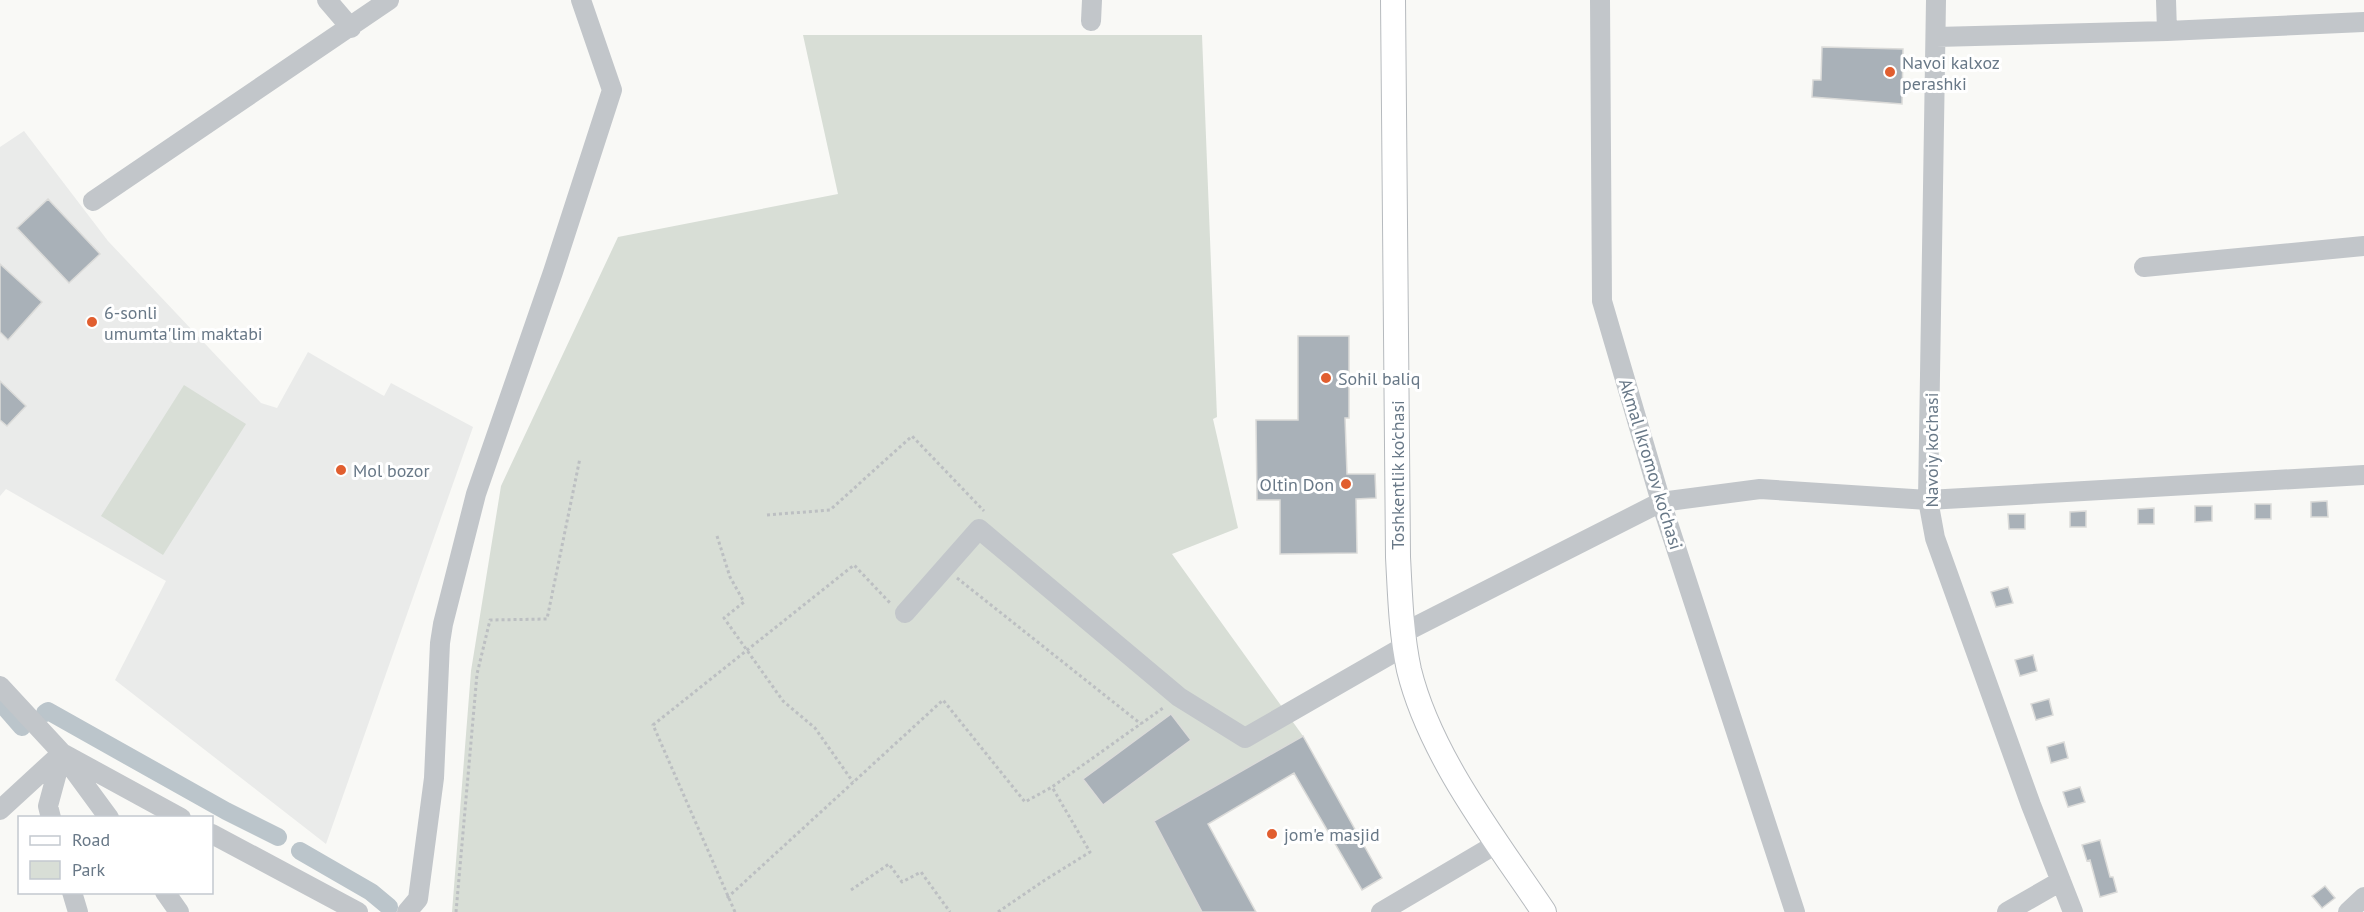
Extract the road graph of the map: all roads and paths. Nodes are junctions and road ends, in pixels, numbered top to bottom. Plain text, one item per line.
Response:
1 (327, 0) edge
2 (389, 0) edge
3 (581, 0) edge
4 (1092, 0) edge
5 (1393, 0) edge
6 (1600, 0) edge
7 (1936, 0) edge
8 (2166, 0) edge
9 (1091, 21) dead end
10 (2364, 22) edge
11 (351, 28) junction
12 (2167, 31) junction
13 (1935, 37) junction
14 (93, 201) dead end
15 (2364, 246) edge
16 (2144, 267) dead end
17 (580, 458) dead end
18 (2364, 475) edge
19 (1929, 500) junction
20 (1661, 502) junction
21 (767, 515) dead end
22 (979, 529) junction
23 (717, 536) dead end
24 (944, 567) junction
25 (905, 613) joint
26 (1404, 640) junction
27 (747, 651) junction
28 (0, 686) edge
29 (1179, 697) junction
30 (1141, 724) junction
31 (62, 753) junction
32 (854, 782) junction
33 (1052, 787) junction
34 (0, 810) edge
35 (50, 816) edge
36 (108, 816) edge
37 (178, 816) edge
38 (213, 835) edge
39 (1498, 843) junction
40 (2061, 882) junction
41 (851, 890) dead end
42 (73, 894) edge
43 (166, 894) edge
44 (2364, 897) edge
45 (727, 898) junction
46 (78, 912) edge
47 (179, 912) edge
48 (358, 912) edge
49 (407, 912) edge
50 (456, 912) edge
51 (735, 912) edge
52 (950, 912) edge
53 (998, 912) edge
54 (1381, 912) edge
55 (1544, 912) edge
56 (1796, 912) edge
57 (2007, 912) edge
58 (2073, 912) edge
59 (2348, 912) edge

1 - 11 street
2 - 11 street
3 - 49 street
4 - 9 street
5 - 26 main road, Toshkentlik ko'chasi
6 - 20 street, Akmal Ikromov ko'chasi
7 - 13 street, Navoiy ko'chasi
8 - 12 street
10 - 12 street
11 - 14 street
12 - 13 street
13 - 19 street, Navoiy ko'chasi
15 - 16 street
17 - 50 path
18 - 19 street
19 - 20 street
19 - 40 street, Navoiy ko'chasi
20 - 26 street
20 - 56 street, Akmal Ikromov ko'chasi
21 - 22 path
22 - 24 street
22 - 29 street
23 - 27 path
24 - 25 street
24 - 30 path
25 - 27 path
26 - 29 street
26 - 39 main road, Toshkentlik ko'chasi
27 - 32 path
27 - 45 path
28 - 31 street
29 - 30 path
30 - 33 path
31 - 34 street
31 - 35 street
31 - 36 street
31 - 37 street
32 - 33 path
32 - 45 path
33 - 53 path
38 - 48 street
39 - 54 street
39 - 55 main road, Toshkentlik ko'chasi
40 - 57 street
40 - 58 street, Navoiy ko'chasi
41 - 52 path
42 - 46 street
43 - 47 street
44 - 59 street
45 - 51 path

